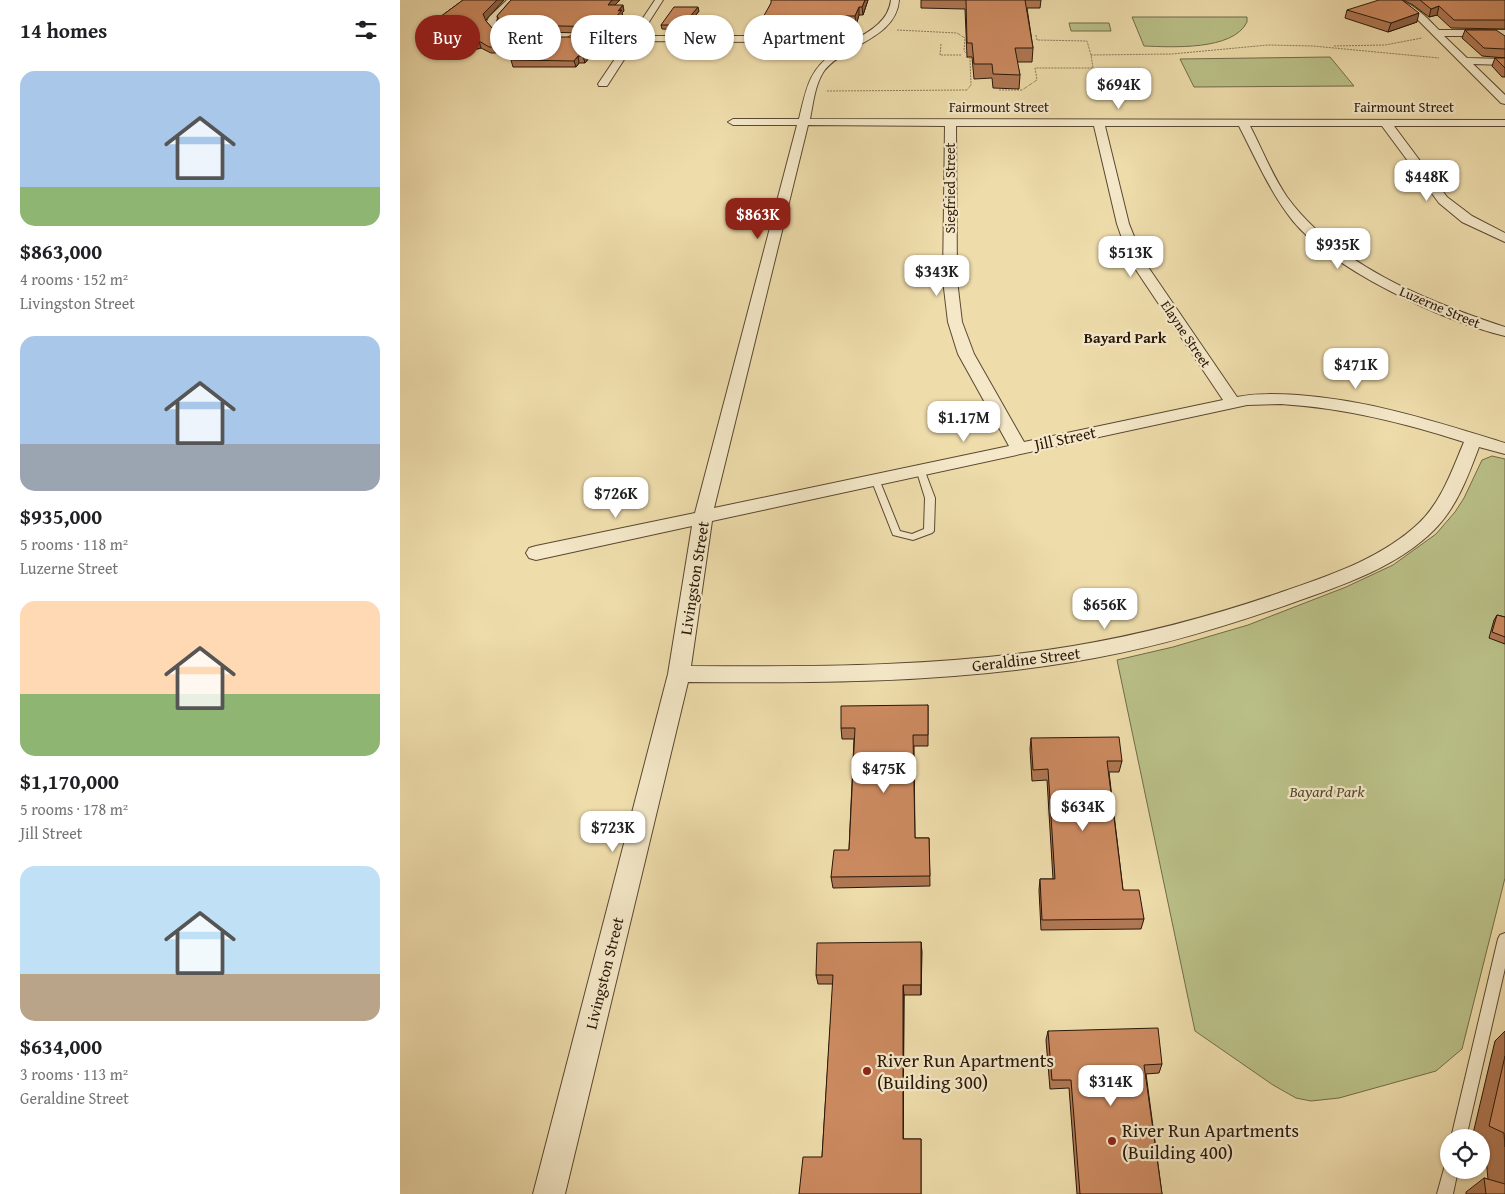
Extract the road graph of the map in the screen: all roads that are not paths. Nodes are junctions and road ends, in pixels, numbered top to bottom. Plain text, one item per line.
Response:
1 (512, 0) edge
2 (659, 0) edge
3 (896, 0) edge
4 (1396, 0) edge
5 (496, 15) edge
6 (649, 15) edge
7 (1437, 33) junction
8 (1499, 35) edge
9 (655, 38) edge
10 (863, 38) edge
11 (744, 39) edge
12 (619, 60) edge
13 (829, 60) edge
14 (1465, 61) junction
15 (1505, 62) edge
16 (603, 84) dead end
17 (1500, 91) edge
18 (1505, 101) edge
19 (733, 122) dead end
20 (802, 122) junction
21 (951, 122) junction
22 (1385, 122) junction
23 (1505, 122) edge
24 (1099, 123) junction
25 (1243, 123) junction
26 (1505, 238) edge
27 (1505, 332) edge
28 (1232, 402) junction
29 (1474, 439) junction
30 (1019, 448) junction
31 (1505, 449) edge
32 (920, 469) junction
33 (875, 480) junction
34 (703, 517) junction
35 (536, 553) dead end
36 (679, 674) junction
37 (1505, 939) edge
38 (1460, 1129) edge
39 (1448, 1179) edge
40 (549, 1194) edge
41 (1444, 1194) edge

1 - 5 street
2 - 6 street
3 - 10 street, Livingston Street
4 - 7 street
7 - 8 street
7 - 14 street
9 - 11 street
12 - 16 street
13 - 20 street, Livingston Street
14 - 15 street
14 - 17 street
17 - 18 street
19 - 20 street, Fairmount Street
20 - 21 street, Fairmount Street
20 - 34 street, Livingston Street
21 - 24 street, Fairmount Street
21 - 30 street, Siegfried Street
22 - 23 street, Fairmount Street
22 - 25 street, Fairmount Street
22 - 26 street
24 - 25 street, Fairmount Street
24 - 28 street, Elayne Street
25 - 27 street, Luzerne Street
28 - 29 street, Jill Street
28 - 30 street, Jill Street
29 - 31 street, Jill Street
29 - 36 street, Geraldine Street
30 - 32 street, Jill Street
32 - 33 street, Jill Street
32 - 33 lane
33 - 34 street, Jill Street
34 - 35 street, Jill Street
34 - 36 street, Livingston Street
36 - 40 street, Livingston Street
37 - 38 lane
39 - 41 lane

